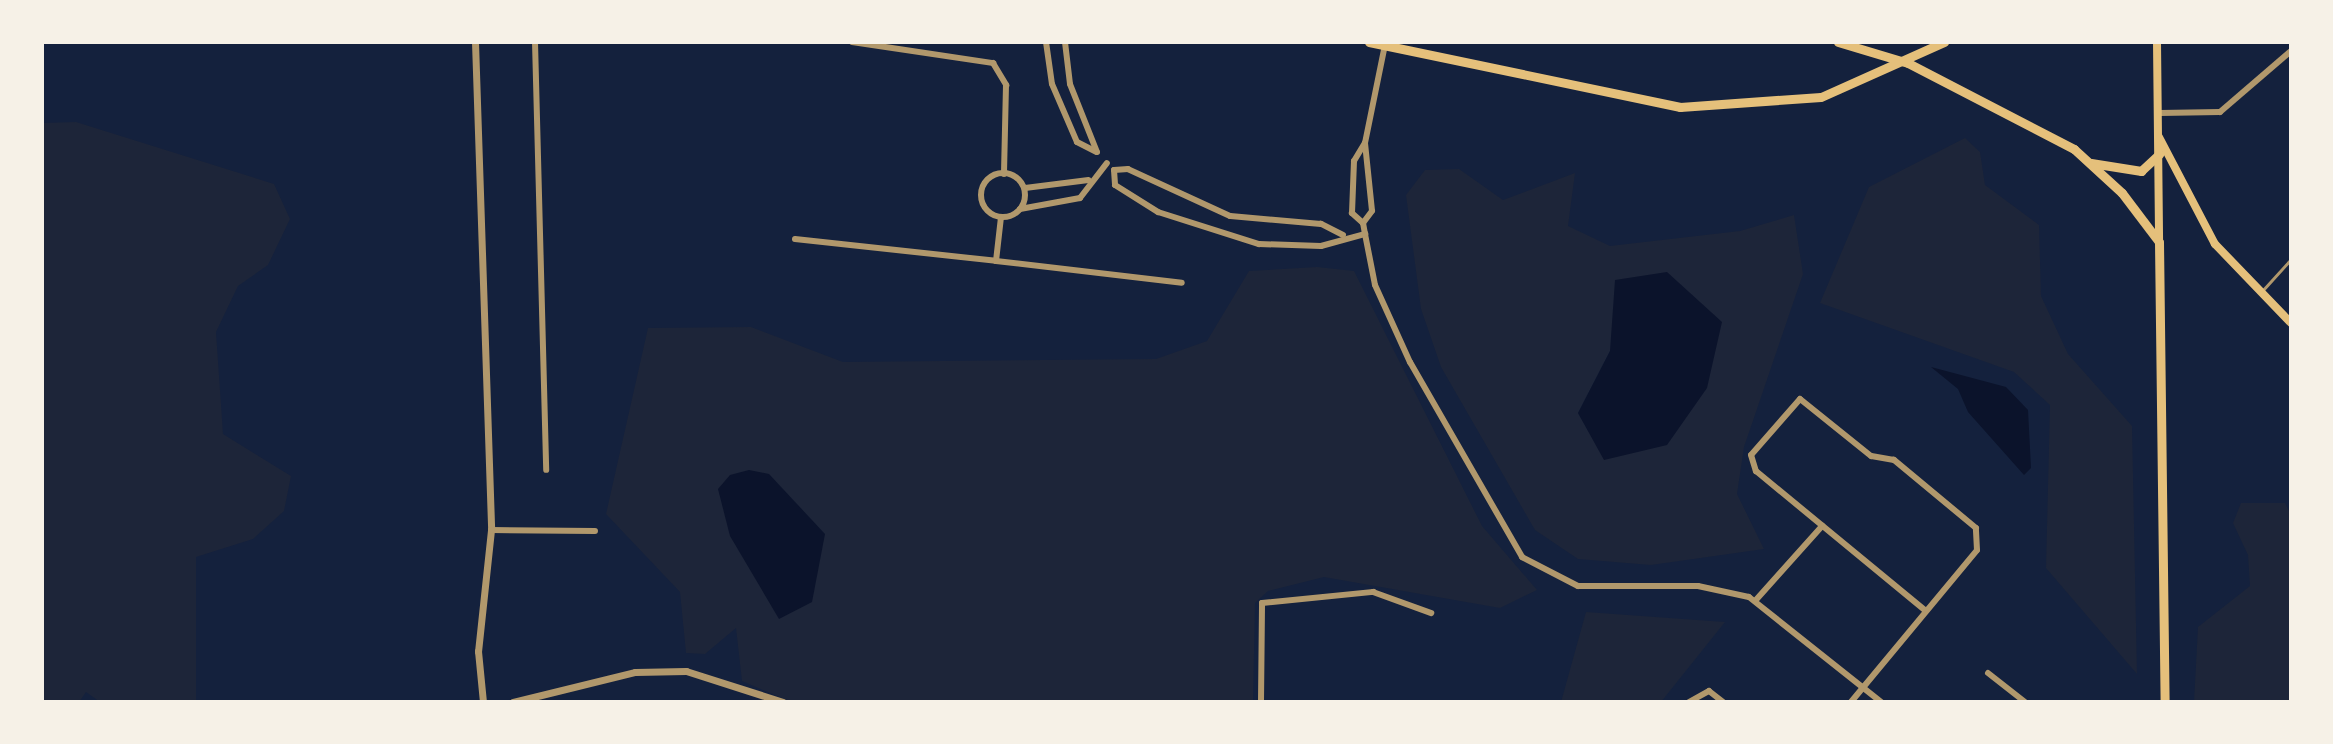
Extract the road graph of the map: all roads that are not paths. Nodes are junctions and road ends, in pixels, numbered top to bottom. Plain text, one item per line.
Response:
1 (475, 42) edge
2 (535, 42) edge
3 (852, 42) edge
4 (1046, 42) edge
5 (1065, 42) edge
6 (1369, 42) edge
7 (1838, 42) edge
8 (1944, 42) edge
9 (2157, 42) edge
10 (1385, 43) edge
11 (2291, 51) edge
12 (1908, 63) junction
13 (2160, 113) junction
14 (2159, 137) junction
15 (1365, 143) junction
16 (1097, 152) junction
17 (2159, 154) junction
18 (2088, 162) junction
19 (1107, 163) junction
20 (1114, 170) junction
21 (1004, 174) junction
22 (1088, 180) junction
23 (1025, 188) junction
24 (1020, 209) junction
25 (1001, 217) junction
26 (1363, 223) junction
27 (1365, 234) junction
28 (1343, 235) junction
29 (795, 239) dead end
30 (2159, 242) junction
31 (2291, 259) edge
32 (996, 261) junction
33 (1182, 283) dead end
34 (2260, 294) junction
35 (2291, 323) edge
36 (546, 470) dead end
37 (1822, 526) junction
38 (491, 530) junction
39 (595, 531) dead end
40 (1755, 601) junction
41 (1926, 611) junction
42 (1431, 613) dead end
43 (1988, 673) dead end
44 (1863, 688) junction
45 (483, 702) edge
46 (513, 702) edge
47 (783, 702) edge
48 (1261, 702) edge
49 (1689, 702) edge
50 (1723, 702) edge
51 (1851, 702) edge
52 (1881, 702) edge
53 (2025, 702) edge
54 (2165, 702) edge

1 - 38 street
2 - 36 street
3 - 21 street
4 - 16 street
5 - 16 street
6 - 10 main road
7 - 12 main road
8 - 12 main road
9 - 13 main road
10 - 12 main road
10 - 15 street
11 - 13 street
12 - 18 main road
13 - 14 main road
14 - 17 main road
14 - 34 main road
15 - 26 street
15 - 26 street
16 - 19 street
17 - 18 main road
17 - 30 main road
18 - 30 main road
19 - 20 street
19 - 22 street
20 - 28 street
20 - 28 street
21 - 23 street
21 - 25 street
22 - 23 street
22 - 24 street
23 - 24 street
24 - 25 street
25 - 32 street
26 - 27 street
27 - 28 street
27 - 40 street
29 - 32 street
30 - 54 main road
31 - 34 lane
32 - 33 street
34 - 35 main road
37 - 40 street
37 - 41 street
37 - 41 street
38 - 39 street
38 - 45 street
40 - 44 street
41 - 44 street
42 - 48 street
43 - 53 street
44 - 51 street
44 - 52 street
46 - 47 street
49 - 50 street

